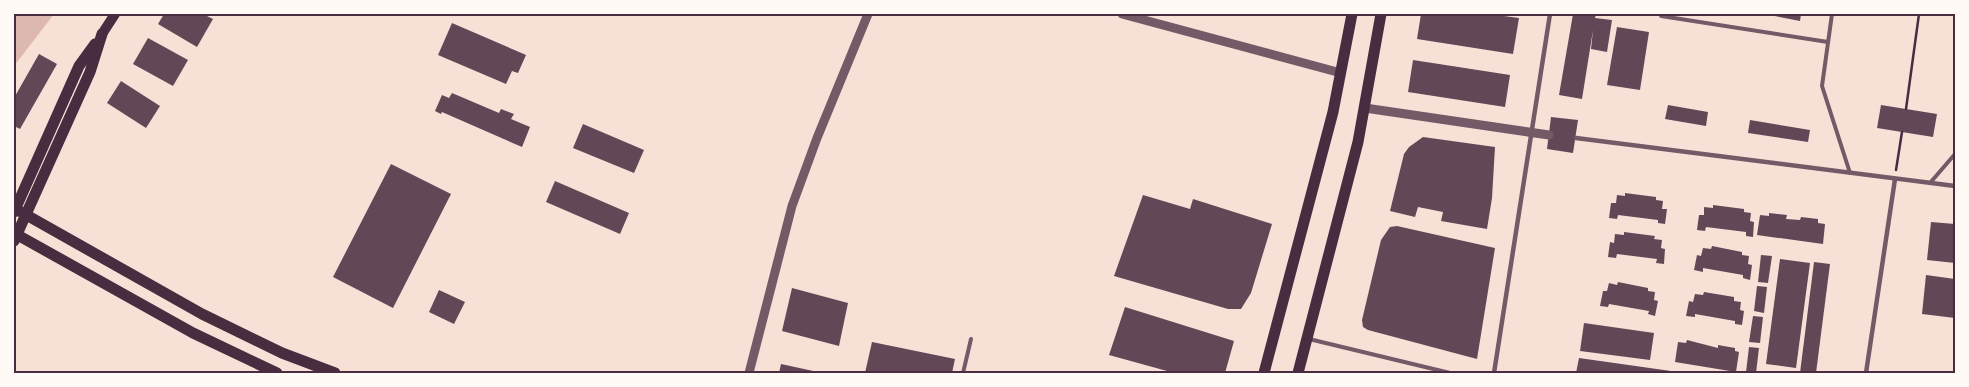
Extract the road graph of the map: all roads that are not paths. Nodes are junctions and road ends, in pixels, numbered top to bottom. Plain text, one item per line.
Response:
1 (115, 14) edge
2 (868, 14) edge
3 (1122, 14) edge
4 (1352, 14) edge
5 (1381, 14) edge
6 (1550, 14) edge
7 (1661, 14) edge
8 (1832, 14) edge
9 (102, 34) junction
10 (1828, 42) junction
11 (1341, 73) junction
12 (1365, 108) junction
13 (1531, 132) junction
14 (1549, 135) dead end
15 (1576, 138) dead end
16 (1955, 154) edge
17 (1850, 173) junction
18 (1895, 179) junction
19 (1930, 183) junction
20 (1955, 186) edge
21 (14, 210) edge
22 (25, 215) junction
23 (15, 236) edge
24 (1307, 338) junction
25 (971, 339) dead end
26 (277, 373) edge
27 (335, 373) edge
28 (749, 373) edge
29 (963, 373) edge
30 (1264, 373) edge
31 (1298, 373) edge
32 (1450, 373) edge
33 (1494, 373) edge
34 (1866, 373) edge

1 - 9 main road
2 - 28 street
3 - 11 street
4 - 11 main road
5 - 12 main road
6 - 13 street
7 - 10 lane
8 - 10 lane
9 - 21 main road
9 - 22 main road
10 - 17 lane
11 - 30 main road
12 - 13 street
12 - 24 main road
13 - 14 street
13 - 33 street
15 - 17 street
16 - 19 lane
17 - 18 street
18 - 19 street
18 - 34 street
19 - 20 street
21 - 22 main road
22 - 23 main road
22 - 27 main road
23 - 26 main road
24 - 31 main road
24 - 32 lane
25 - 29 lane

